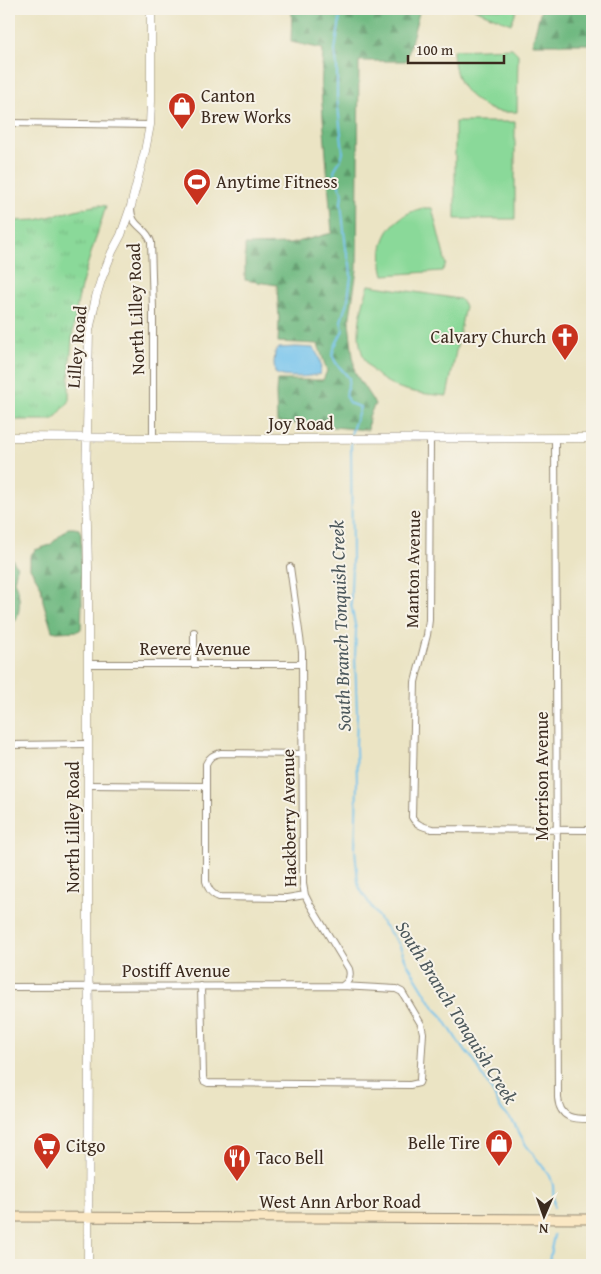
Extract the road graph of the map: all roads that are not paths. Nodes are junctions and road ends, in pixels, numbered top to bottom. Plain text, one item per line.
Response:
1 (152, 9) edge
2 (9, 123) edge
3 (150, 125) junction
4 (131, 206) junction
5 (9, 437) edge
6 (86, 438) junction
7 (153, 438) junction
8 (555, 438) junction
9 (592, 438) edge
10 (430, 440) junction
11 (290, 567) dead end
12 (194, 632) dead end
13 (88, 664) junction
14 (194, 664) junction
15 (302, 664) junction
16 (88, 744) junction
17 (10, 745) edge
18 (302, 754) junction
19 (88, 785) junction
20 (206, 786) junction
21 (557, 830) junction
22 (592, 830) edge
23 (305, 894) junction
24 (88, 986) junction
25 (201, 986) junction
26 (342, 986) junction
27 (9, 987) edge
28 (592, 1119) edge
29 (9, 1217) edge
30 (88, 1217) junction
31 (592, 1219) edge
32 (88, 1265) edge

1 - 3 street
2 - 3 street
3 - 4 street
4 - 6 street, Lilley Road
4 - 7 street, North Lilley Road
5 - 6 street, Joy Road
6 - 7 street, Joy Road
6 - 13 street, North Lilley Road
7 - 10 street, Joy Road
8 - 9 street, Joy Road
8 - 10 street, Joy Road
8 - 21 street, Morrison Avenue
10 - 21 street, Manton Avenue
11 - 15 street, Hackberry Avenue
12 - 14 street
13 - 14 street, Revere Avenue
13 - 16 street, North Lilley Road
14 - 15 street, Revere Avenue
15 - 18 street, Hackberry Avenue
16 - 17 street
16 - 19 street, North Lilley Road
18 - 20 street
18 - 23 street, Hackberry Avenue
19 - 20 street
19 - 24 street, North Lilley Road
20 - 23 street
21 - 22 street
21 - 28 street, Morrison Avenue
23 - 26 street, Hackberry Avenue
24 - 25 street, Postiff Avenue
24 - 27 street, Postiff Avenue
24 - 30 street, North Lilley Road
25 - 26 street, Postiff Avenue
25 - 26 street, Postiff Avenue
29 - 30 main road, West Ann Arbor Road
30 - 31 main road, West Ann Arbor Road
30 - 32 street

